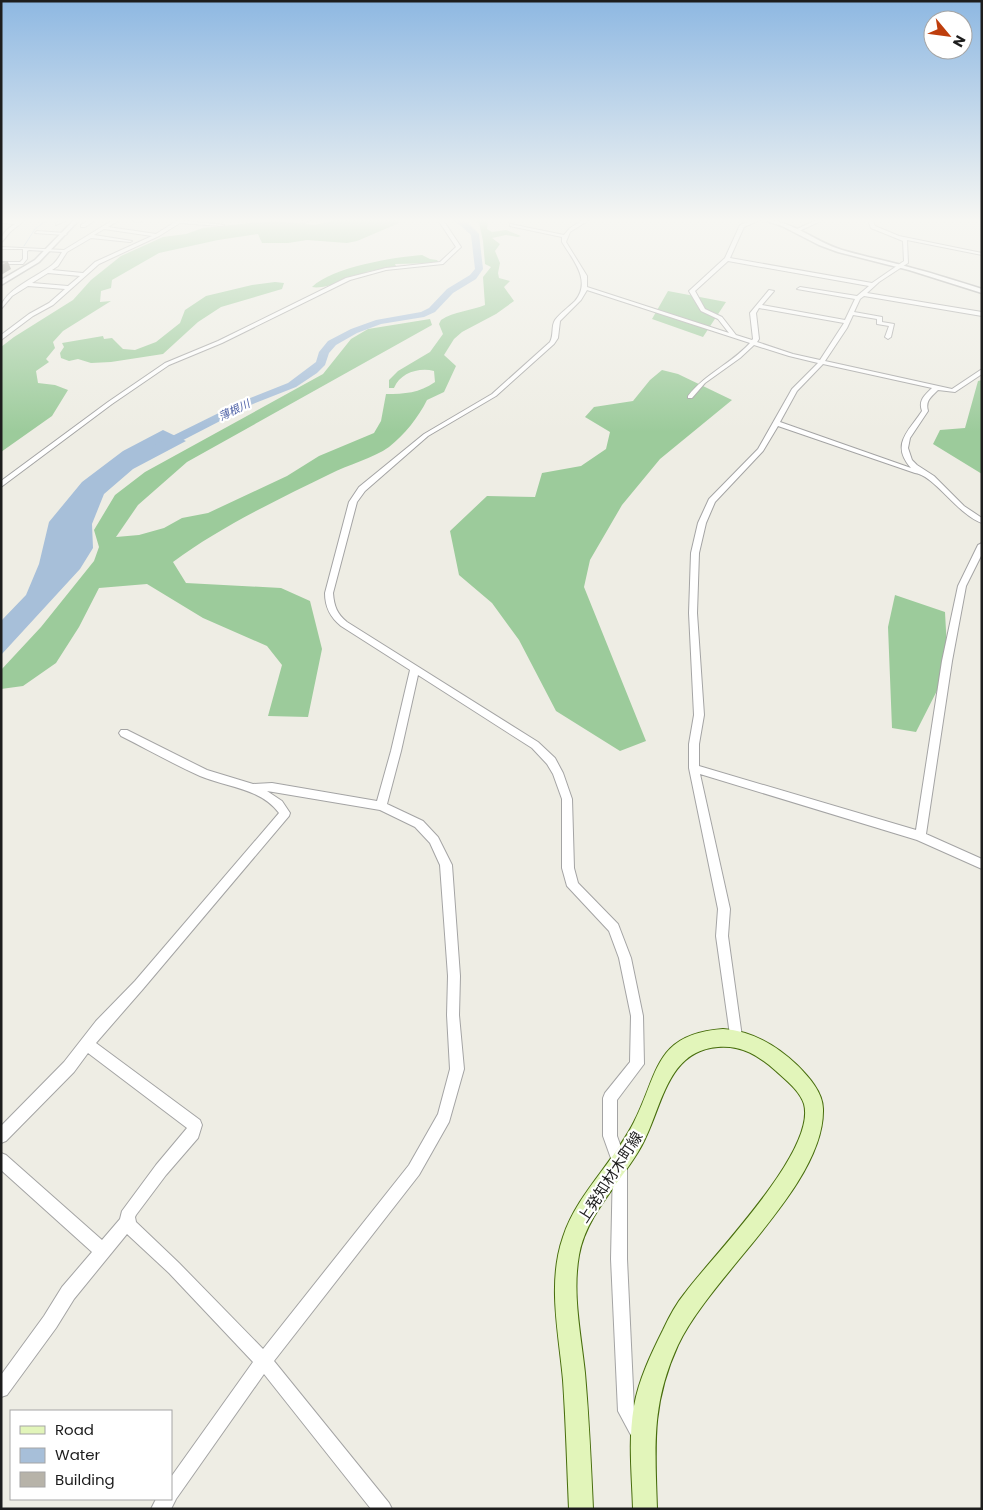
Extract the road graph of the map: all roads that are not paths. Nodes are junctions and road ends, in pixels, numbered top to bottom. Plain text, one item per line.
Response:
1 (18, 290) edge
2 (67, 290) edge
3 (325, 290) edge
4 (584, 290) edge
5 (593, 290) edge
6 (693, 290) edge
7 (813, 290) edge
8 (867, 290) edge
9 (771, 291) dead end
10 (860, 296) junction
11 (7, 298) junction
12 (15, 298) dead end
13 (758, 306) junction
14 (1, 307) edge
15 (850, 312) junction
16 (982, 314) edge
17 (846, 322) junction
18 (3, 335) edge
19 (734, 336) junction
20 (888, 337) dead end
21 (754, 343) junction
22 (821, 363) junction
23 (982, 371) edge
24 (937, 387) junction
25 (690, 397) dead end
26 (776, 423) junction
27 (930, 477) junction
28 (1, 485) edge
29 (982, 520) edge
30 (982, 545) edge
31 (415, 668) junction
32 (124, 733) dead end
33 (694, 768) junction
34 (253, 788) junction
35 (381, 806) junction
36 (920, 836) junction
37 (982, 864) edge
38 (736, 1037) junction
39 (87, 1044) junction
40 (1, 1136) edge
41 (1, 1160) edge
42 (620, 1164) junction
43 (127, 1222) junction
44 (102, 1250) junction
45 (264, 1361) junction
46 (1, 1389) edge
47 (642, 1438) junction
48 (172, 1491) edge
49 (383, 1509) edge
50 (581, 1509) edge
51 (645, 1509) edge

1 - 11 street
2 - 18 street
3 - 28 street
4 - 31 street
5 - 19 street
6 - 19 street
7 - 10 street
8 - 10 street
9 - 13 street
10 - 15 street
10 - 16 street
11 - 12 street
11 - 14 street
13 - 17 street
13 - 21 street
15 - 17 street
15 - 20 street
17 - 22 street
19 - 21 street
21 - 22 street
21 - 25 street
22 - 24 street
22 - 26 street
23 - 24 street
24 - 27 street
26 - 27 street
26 - 33 street
27 - 29 street
30 - 36 street
31 - 35 street
31 - 42 street
32 - 34 street
33 - 36 street
33 - 38 street
34 - 35 street
34 - 39 street
35 - 45 street
36 - 37 street
38 - 42 main road, 上発知材木町線
38 - 47 main road, 上発知材木町線
39 - 40 street
39 - 43 street
41 - 44 street
42 - 47 street
42 - 50 main road, 上発知材木町線
43 - 44 street
43 - 45 street
44 - 46 street
45 - 48 street
45 - 49 street
47 - 51 main road, 上発知材木町線

